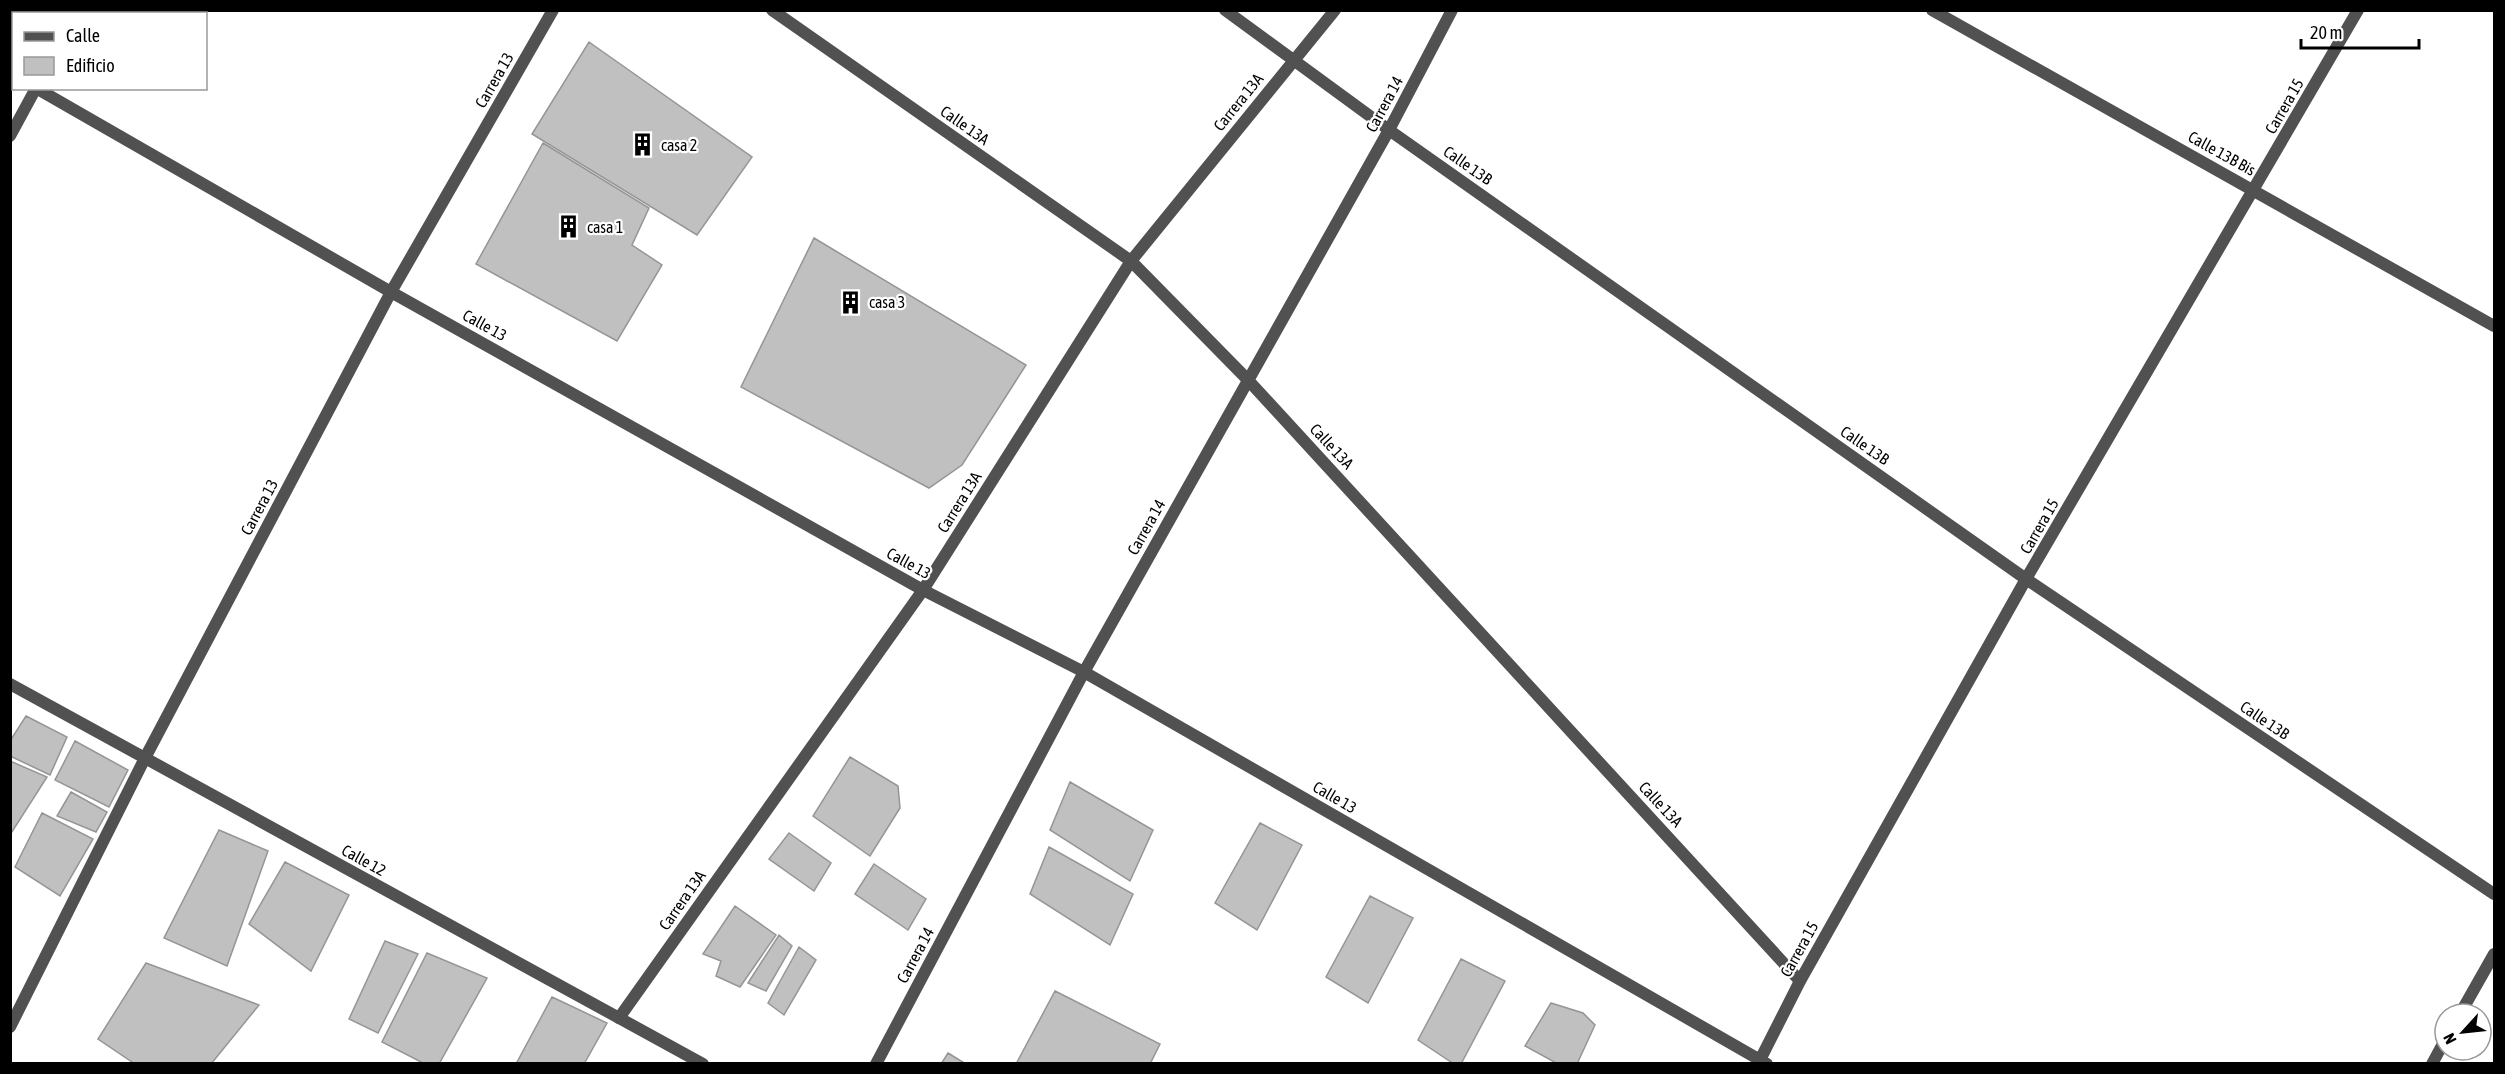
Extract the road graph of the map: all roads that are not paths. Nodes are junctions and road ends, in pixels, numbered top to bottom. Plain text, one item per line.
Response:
1 (553, 10) edge
2 (772, 10) edge
3 (1224, 10) edge
4 (1335, 10) edge
5 (1452, 10) edge
6 (1932, 10) edge
7 (2358, 10) edge
8 (1293, 59) junction
9 (35, 90) edge
10 (39, 90) edge
11 (1389, 130) junction
12 (10, 136) edge
13 (2254, 190) junction
14 (1131, 261) junction
15 (391, 292) junction
16 (2494, 326) edge
17 (1248, 380) junction
18 (2026, 579) junction
19 (923, 590) junction
20 (1084, 672) junction
21 (10, 684) edge
22 (145, 758) junction
23 (2494, 894) edge
24 (2494, 954) edge
25 (1800, 981) junction
26 (2467, 1002) edge
27 (619, 1018) junction
28 (10, 1027) edge
29 (1762, 1062) edge
30 (703, 1064) edge
31 (876, 1064) edge

1 - 15 street, Carrera 13
2 - 14 street, Calle 13A
3 - 8 street, Calle 13B
4 - 8 street, Carrera 13A
5 - 11 street, Carrera 14
6 - 13 street, Calle 13B Bis
7 - 13 street, Carrera 15
8 - 11 street, Calle 13B
8 - 14 street, Carrera 13A
9 - 12 street
10 - 15 street, Calle 13
11 - 17 street, Carrera 14
11 - 18 street, Calle 13B
13 - 16 street, Calle 13B Bis
13 - 18 street, Carrera 15
14 - 17 street, Calle 13A
14 - 19 street, Carrera 13A
15 - 19 street, Calle 13
15 - 22 street, Carrera 13
17 - 20 street, Carrera 14
17 - 25 street, Calle 13A
18 - 23 street, Calle 13B
18 - 25 street, Carrera 15
19 - 20 street, Calle 13
19 - 27 street, Carrera 13A
20 - 29 street, Calle 13
20 - 31 street, Carrera 14
21 - 22 street, Calle 12
22 - 27 street, Calle 12
22 - 28 street, Carrera 13
24 - 26 street
25 - 29 street, Carrera 15
27 - 30 street, Calle 12

